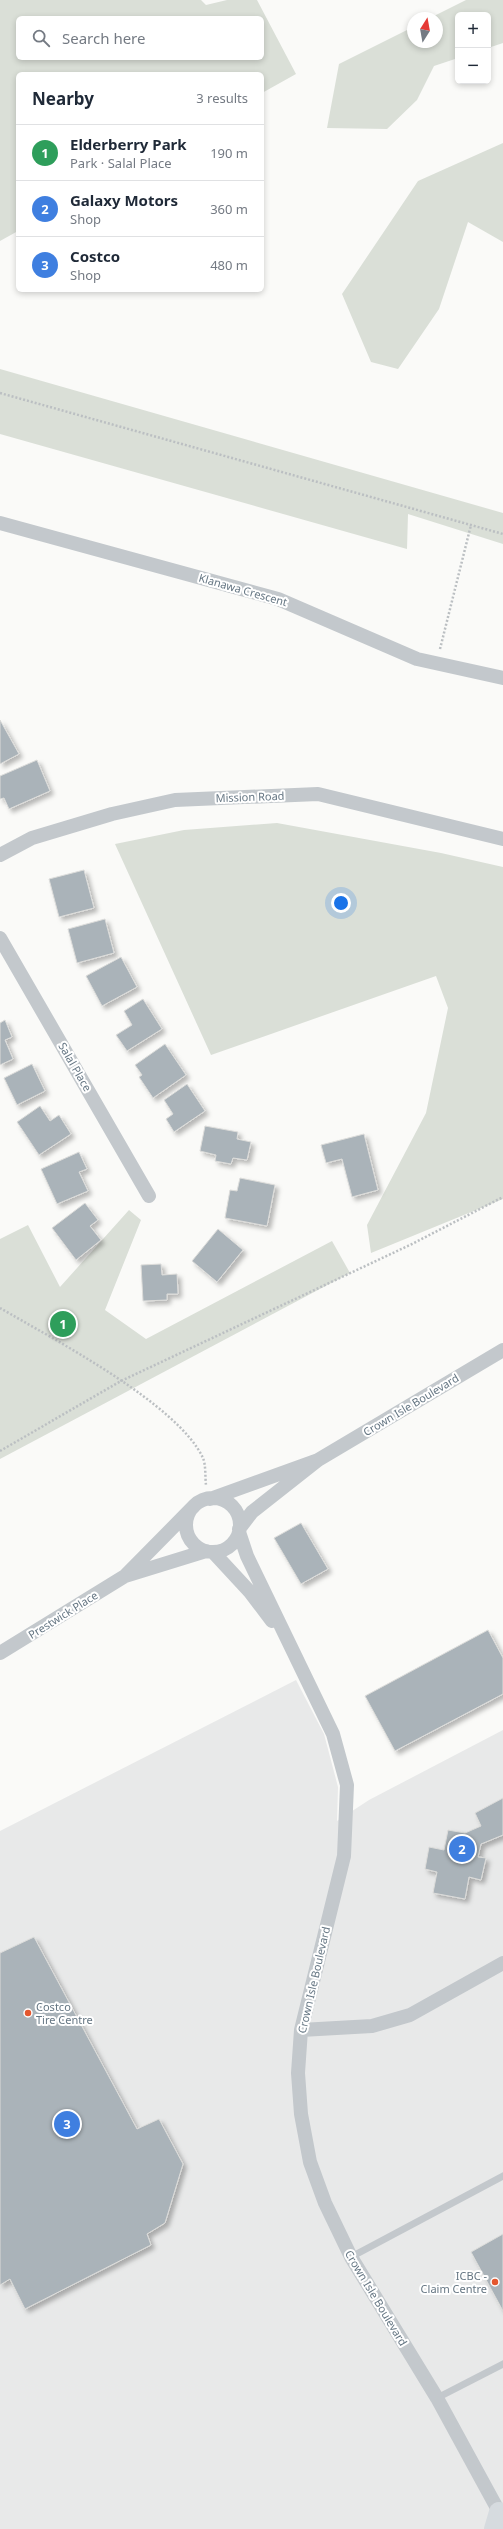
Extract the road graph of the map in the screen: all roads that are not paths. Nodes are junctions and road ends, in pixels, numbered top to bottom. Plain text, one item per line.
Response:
1 (0, 523) edge
2 (503, 678) edge
3 (503, 839) edge
4 (0, 855) edge
5 (0, 938) edge
6 (149, 1196) dead end
7 (503, 1350) edge
8 (318, 1460) junction
9 (209, 1499) junction
10 (194, 1506) junction
11 (239, 1530) junction
12 (209, 1551) junction
13 (125, 1576) junction
14 (289, 1644) junction
15 (0, 1654) edge
16 (503, 1963) edge
17 (301, 2030) junction
18 (503, 2176) edge
19 (350, 2257) junction
20 (503, 2364) edge
21 (437, 2398) junction
22 (500, 2518) edge

1 - 2 street, Klanawa Crescent
3 - 4 street, Mission Road
5 - 6 street, Salal Place
7 - 8 street, Crown Isle Boulevard
8 - 9 street, Crown Isle Boulevard
8 - 11 street, Crown Isle Boulevard
9 - 10 street
9 - 11 street
10 - 12 street
10 - 13 street, Prestwick Place
11 - 12 street
11 - 14 street, Crown Isle Boulevard
12 - 13 street, Prestwick Place
12 - 14 street, Crown Isle Boulevard
13 - 15 street, Prestwick Place
14 - 17 street, Crown Isle Boulevard
16 - 17 street
17 - 19 street, Crown Isle Boulevard
18 - 19 lane
19 - 21 street, Crown Isle Boulevard
20 - 21 lane
21 - 22 street, Crown Isle Boulevard

